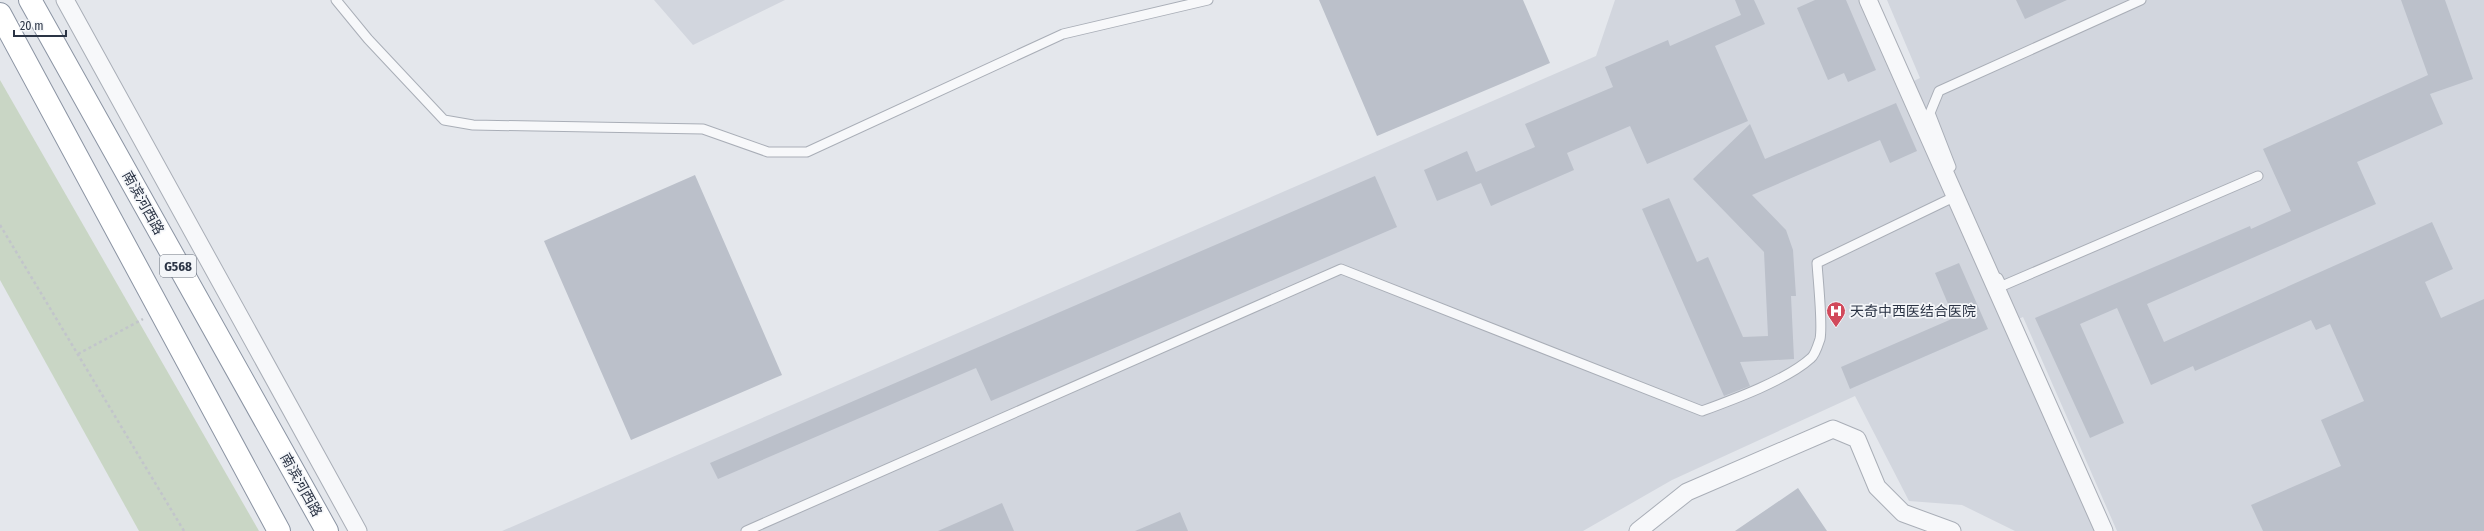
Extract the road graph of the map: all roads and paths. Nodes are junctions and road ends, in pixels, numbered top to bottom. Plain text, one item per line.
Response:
1 (30, 0) edge
2 (65, 0) edge
3 (336, 0) edge
4 (1208, 0) edge
5 (1868, 0) edge
6 (2141, 0) edge
7 (0, 14) edge
8 (2258, 176) dead end
9 (1958, 195) junction
10 (0, 225) edge
11 (160, 310) junction
12 (78, 354) junction
13 (184, 531) edge
14 (279, 531) edge
15 (327, 531) edge
16 (358, 531) edge
17 (746, 531) edge
18 (1638, 531) edge
19 (1952, 531) edge
20 (2104, 531) edge

1 - 15 highway, 南滨河西路 / G568
2 - 16 street, 南滨河西路
3 - 4 lane
5 - 9 street
6 - 9 lane
7 - 11 highway, G568
8 - 9 lane
9 - 17 lane
9 - 20 street
10 - 12 path
11 - 12 path
11 - 14 highway, G568
12 - 13 path
18 - 19 street

